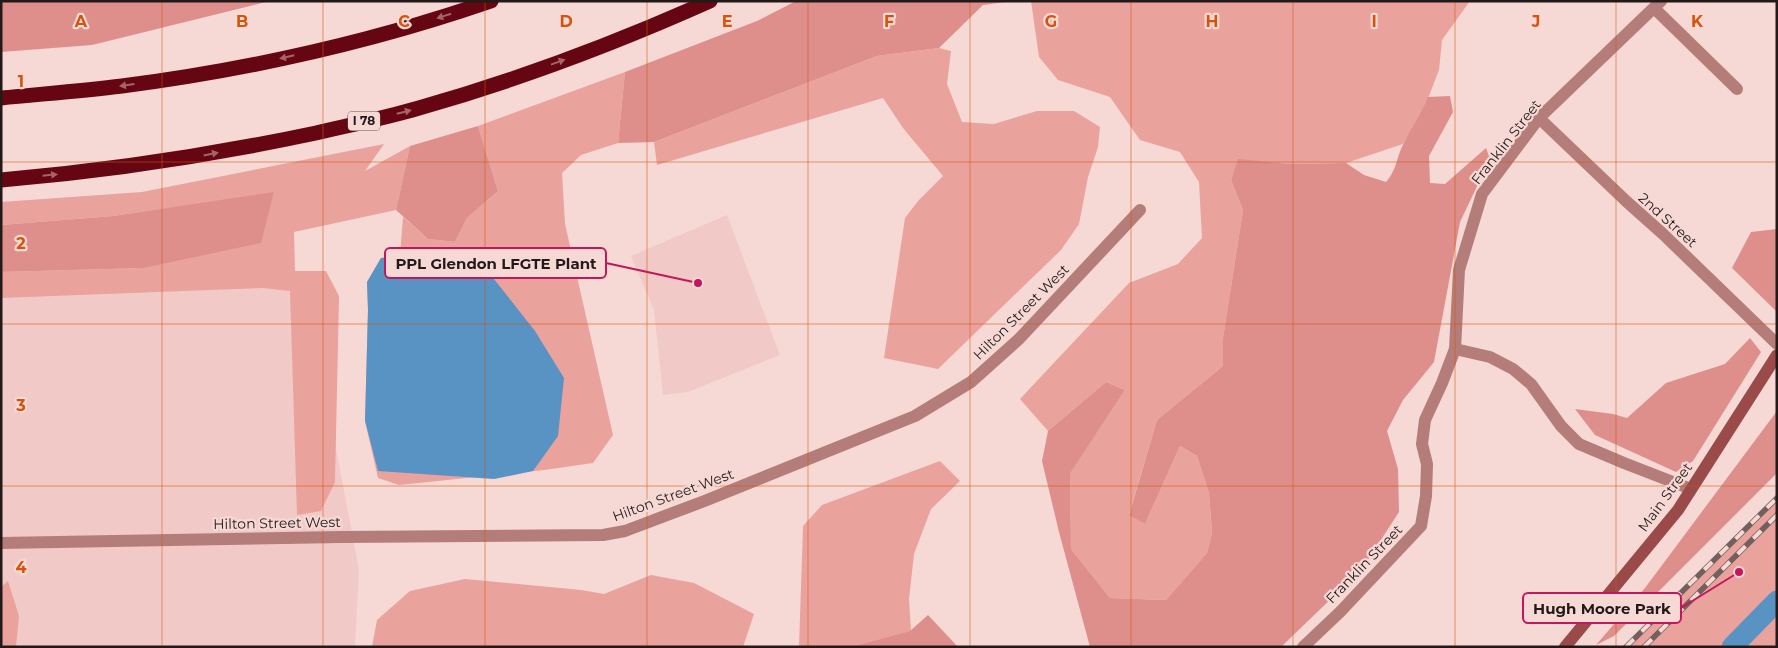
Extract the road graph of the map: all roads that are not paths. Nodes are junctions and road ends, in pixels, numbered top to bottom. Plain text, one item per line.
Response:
1 (491, 1) edge
2 (710, 1) edge
3 (1657, 5) edge
4 (1737, 89) dead end
5 (1, 98) edge
6 (1539, 118) junction
7 (1, 180) edge
8 (1140, 210) dead end
9 (1777, 344) edge
10 (1455, 349) junction
11 (1777, 355) edge
12 (1691, 489) junction
13 (1, 543) edge
14 (1303, 647) edge
15 (1565, 647) edge

1 -> 5 highway
7 -> 2 highway, I 78
3 - 4 street
3 - 6 street, Franklin Street
6 - 9 street, 2nd Street
6 - 10 street, Franklin Street
8 - 13 street, Hilton Street West
10 - 12 street
10 - 14 street, Franklin Street
11 - 12 street, Main Street
12 - 15 street, Main Street

